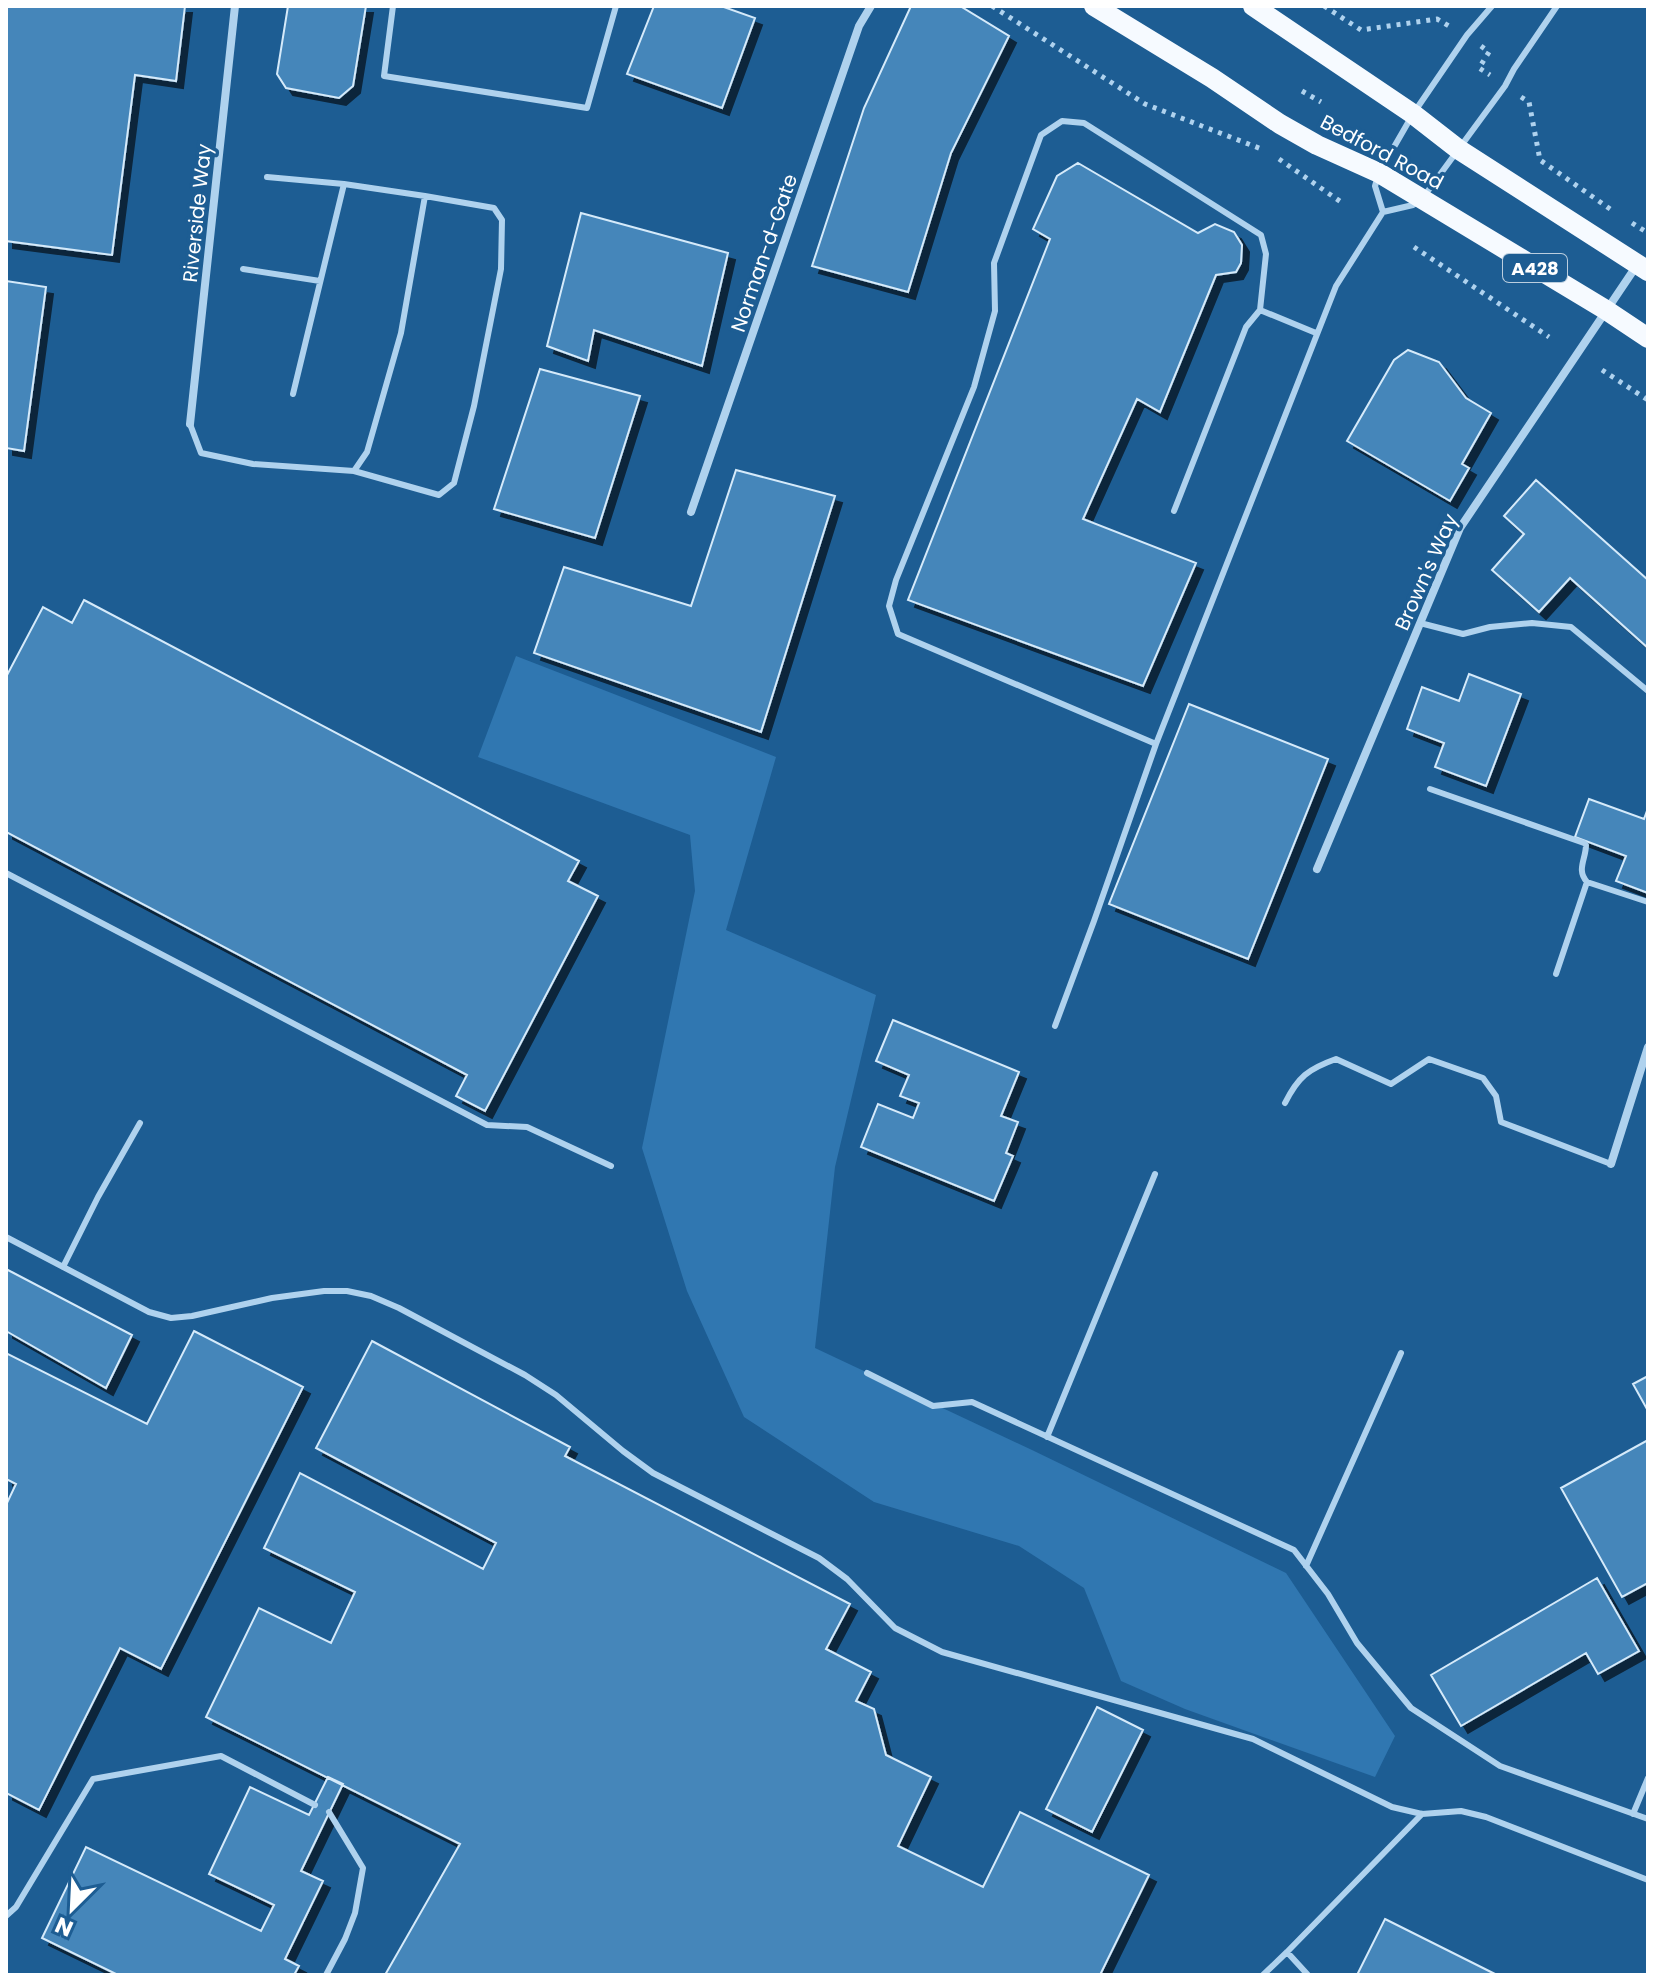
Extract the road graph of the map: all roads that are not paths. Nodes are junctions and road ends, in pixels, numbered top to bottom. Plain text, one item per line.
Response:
1 (235, 6) edge
2 (393, 6) edge
3 (616, 6) edge
4 (871, 6) edge
5 (1094, 6) edge
6 (1253, 6) edge
7 (1492, 6) edge
8 (1557, 6) edge
9 (1413, 114) junction
10 (1458, 149) junction
11 (1379, 173) junction
12 (267, 177) dead end
13 (344, 184) junction
14 (425, 196) junction
15 (1422, 199) junction
16 (1383, 212) junction
17 (1643, 267) edge
18 (243, 269) dead end
19 (320, 281) junction
20 (1260, 310) junction
21 (1606, 310) junction
22 (1316, 333) junction
23 (1648, 338) edge
24 (293, 394) dead end
25 (190, 424) joint
26 (354, 471) junction
27 (1174, 511) dead end
28 (691, 512) dead end
29 (1420, 623) junction
30 (1648, 691) edge
31 (1156, 744) junction
32 (1430, 789) dead end
33 (1317, 869) dead end
34 (6, 873) edge
35 (1587, 882) junction
36 (1648, 902) edge
37 (1556, 974) dead end
38 (1055, 1026) dead end
39 (1648, 1047) edge
40 (1285, 1103) dead end
41 (140, 1123) dead end
42 (1611, 1164) joint
43 (611, 1166) dead end
44 (1155, 1174) dead end
45 (6, 1237) edge
46 (63, 1267) junction
47 (1401, 1353) dead end
48 (867, 1373) dead end
49 (1047, 1437) junction
50 (1306, 1566) junction
51 (1648, 1778) edge
52 (315, 1805) dead end
53 (329, 1812) dead end
54 (1422, 1814) junction
55 (1633, 1814) junction
56 (1648, 1819) edge
57 (1648, 1880) edge
58 (6, 1916) edge
59 (1287, 1952) junction
60 (326, 1975) edge
61 (1263, 1975) edge
62 (1308, 1975) edge

1 - 25 street, Riverside Way
2 - 3 lane
4 - 28 street, Norman-d-Gate
5 - 11 main road, Bedford Road / A428
6 - 9 main road, Bedford Road / A428
7 - 9 lane
8 - 10 lane
9 - 10 main road, Bedford Road / A428
9 - 11 lane
10 - 15 lane
10 - 17 main road, Bedford Road / A428
11 - 15 main road, Bedford Road / A428
11 - 16 lane
12 - 13 lane
13 - 14 lane
13 - 19 lane
14 - 26 lane
14 - 26 lane
15 - 16 lane
15 - 21 main road, Bedford Road / A428
16 - 22 lane
17 - 21 street, Brown's Way
18 - 19 lane
19 - 24 lane
20 - 22 lane
20 - 27 lane
20 - 31 lane
21 - 23 main road, Bedford Road / A428
21 - 29 street, Brown's Way
22 - 31 lane
25 - 26 lane
29 - 30 lane
29 - 33 street, Brown's Way
31 - 38 lane
32 - 35 lane
34 - 43 lane
35 - 36 lane
35 - 37 lane
39 - 42 street
40 - 42 lane
41 - 46 lane
44 - 49 lane
45 - 46 lane
46 - 54 lane
47 - 50 lane
48 - 49 lane
49 - 50 lane
50 - 55 lane
51 - 55 lane
52 - 58 lane
53 - 60 lane
54 - 57 lane
54 - 59 lane
55 - 56 lane
59 - 61 lane
59 - 62 lane

